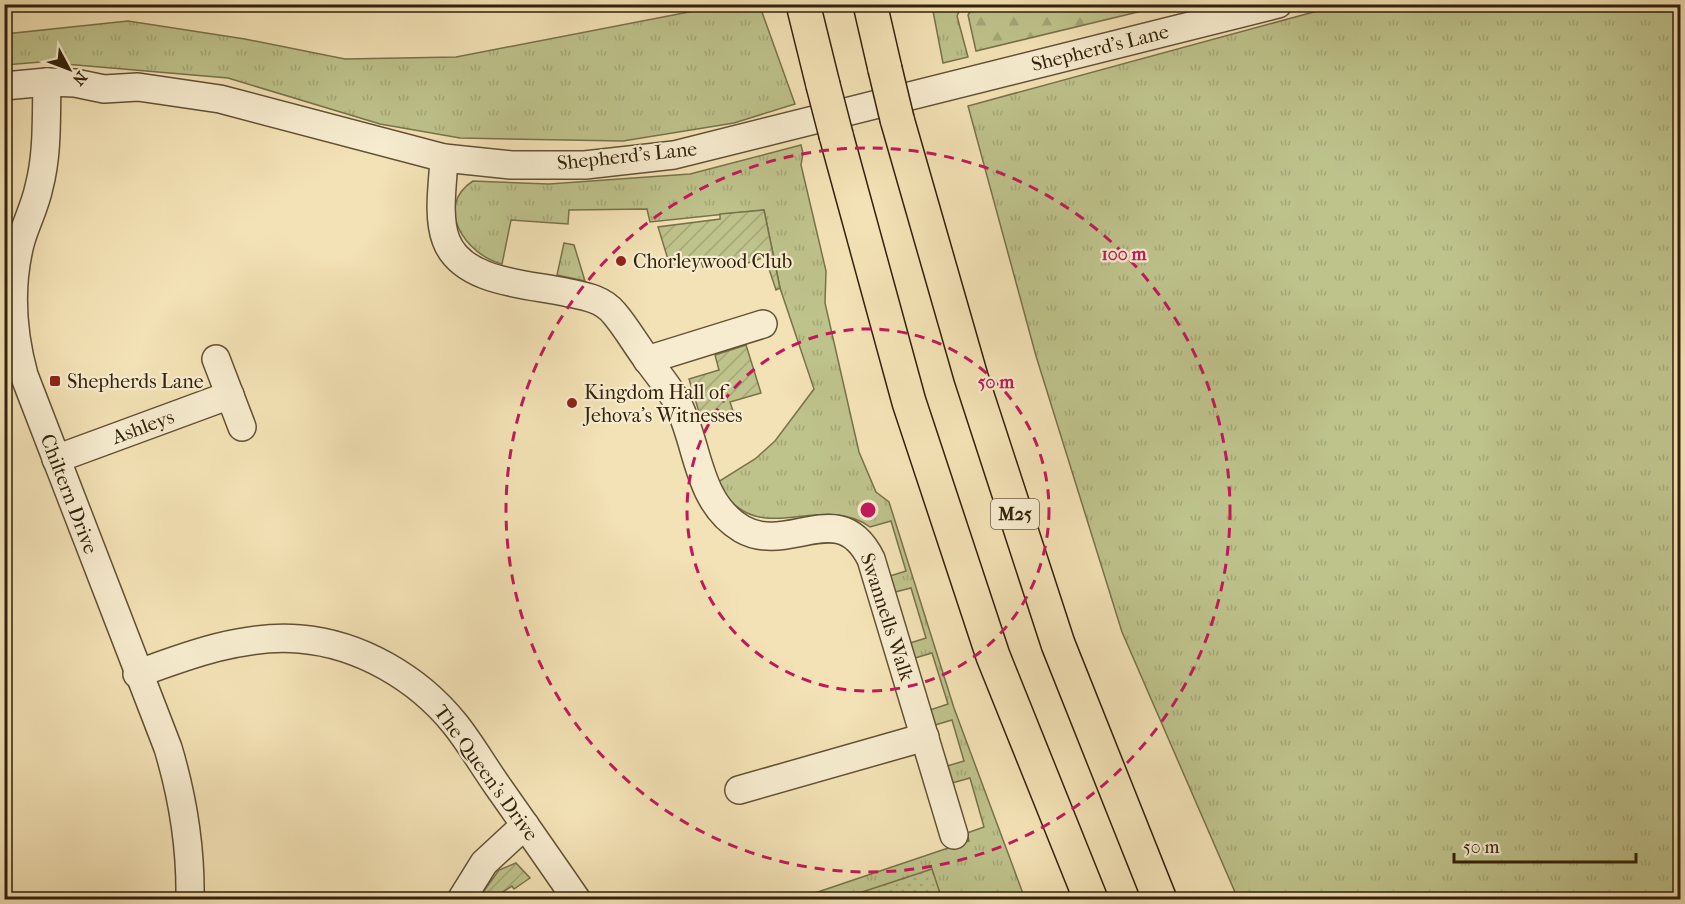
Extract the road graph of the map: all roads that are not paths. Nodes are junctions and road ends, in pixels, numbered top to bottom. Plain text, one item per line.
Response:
1 (803, 4) edge
2 (870, 4) edge
3 (1278, 4) edge
4 (47, 82) junction
5 (4, 86) edge
6 (444, 158) junction
7 (763, 324) dead end
8 (216, 359) dead end
9 (647, 360) junction
10 (230, 395) junction
11 (242, 426) dead end
12 (56, 459) junction
13 (137, 674) junction
14 (925, 737) junction
15 (739, 790) dead end
16 (525, 825) junction
17 (954, 835) dead end
18 (190, 900) edge
19 (460, 900) edge
20 (577, 900) edge
21 (1091, 900) edge
22 (1160, 900) edge

1 - 21 highway, bridge
2 - 22 highway, M25, bridge
3 - 6 street, Shepherd's Lane
4 - 5 street, Shepherd's Lane
4 - 6 street, Shepherd's Lane
4 - 12 street, Chiltern Drive
6 - 9 street, Swannells Walk
7 - 9 street
8 - 10 street
9 - 14 street, Swannells Walk
10 - 11 street
10 - 12 street, Ashleys
12 - 13 street, Chiltern Drive
13 - 16 street, The Queen's Drive
13 - 18 street, Chiltern Drive
14 - 15 street
14 - 17 street, Swannells Walk
16 - 19 street
16 - 20 street, The Queen's Drive

